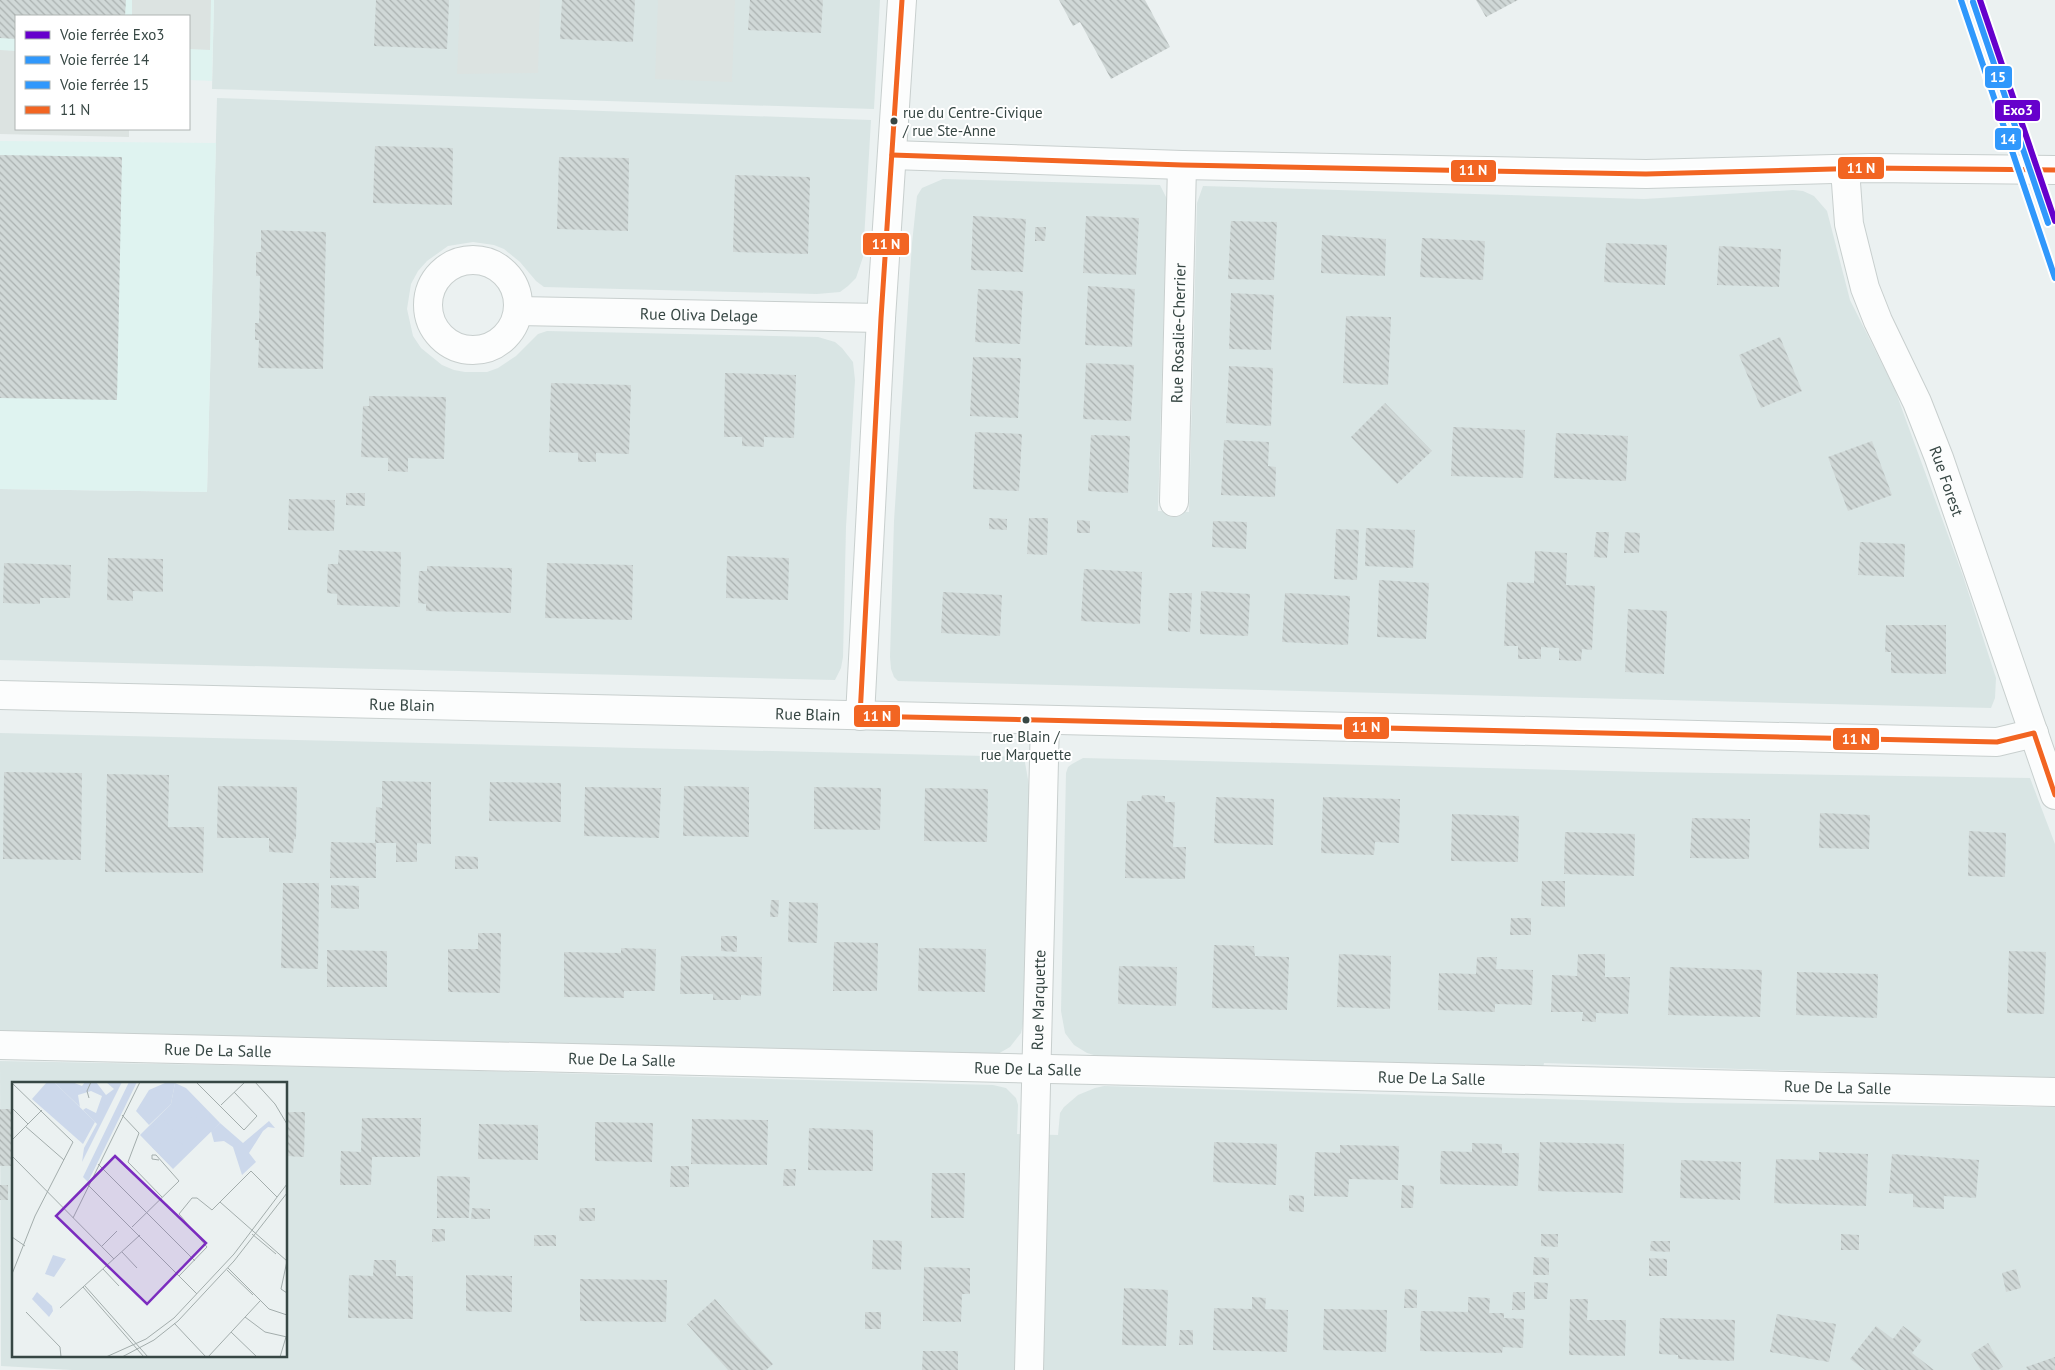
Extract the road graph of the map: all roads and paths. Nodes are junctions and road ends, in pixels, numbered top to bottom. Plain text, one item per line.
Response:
1 (902, 0) edge
2 (892, 155) junction
3 (1182, 165) junction
4 (1845, 169) junction
5 (2055, 170) edge
6 (518, 311) dead end
7 (881, 318) junction
8 (1174, 502) dead end
9 (0, 695) edge
10 (860, 716) junction
11 (1045, 720) junction
12 (2034, 733) junction
13 (2055, 795) edge
14 (0, 1045) edge
15 (1037, 1070) junction
16 (2055, 1092) edge
17 (1029, 1370) edge

1 - 2 street
2 - 3 street
2 - 7 street
3 - 4 street
3 - 8 street, Rue Rosalie-Cherrier
4 - 5 street
4 - 12 street, Rue Forest
6 - 7 street, Rue Oliva Delage
7 - 10 street
9 - 10 street, Rue Blain
10 - 11 street, Rue Blain
11 - 12 street, Rue Blain
11 - 15 street, Rue Marquette
12 - 13 street, Rue Forest
14 - 15 street, Rue De La Salle
15 - 16 street, Rue De La Salle
15 - 17 street, Rue Marquette

